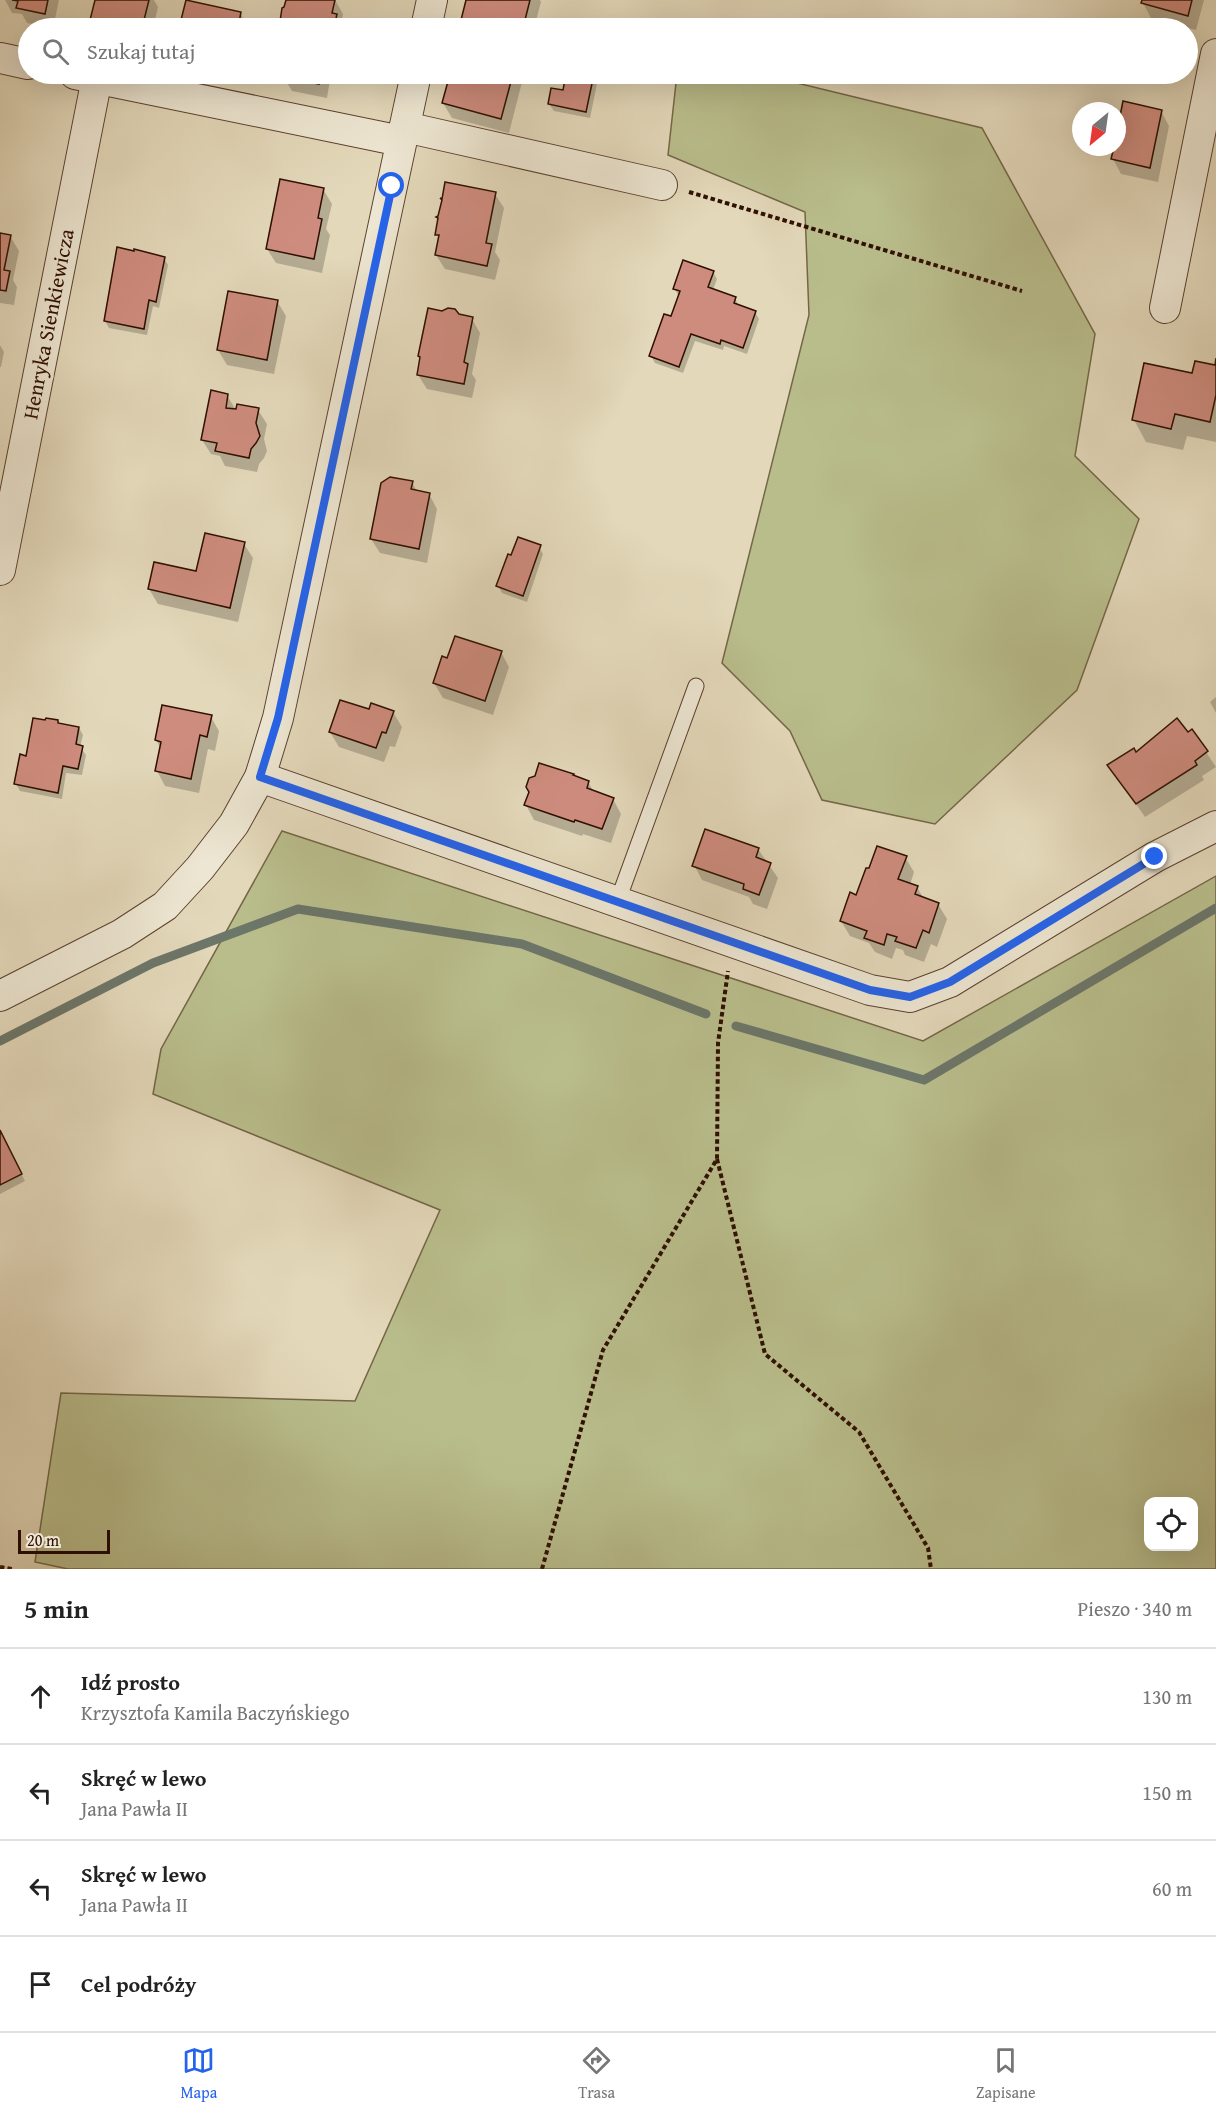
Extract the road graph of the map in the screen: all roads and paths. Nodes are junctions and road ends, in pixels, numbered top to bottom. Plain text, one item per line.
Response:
1 (432, 0) edge
2 (428, 18) edge
3 (1216, 54) edge
4 (0, 58) edge
5 (18, 62) edge
6 (85, 84) edge
7 (130, 84) edge
8 (414, 84) edge
9 (403, 134) junction
10 (662, 184) joint
11 (1022, 291) dead end
12 (1164, 308) dead end
13 (0, 570) edge
14 (696, 686) dead end
15 (260, 777) junction
16 (1216, 826) edge
17 (617, 903) junction
18 (731, 943) junction
19 (0, 996) edge
20 (717, 1159) junction
21 (0, 1567) edge
22 (12, 1569) edge
23 (542, 1569) edge
24 (931, 1569) edge

1 - 2 street
3 - 12 street
4 - 5 street
6 - 13 street, Henryka Sienkiewicza
7 - 9 street
8 - 9 street
9 - 10 street
9 - 15 street
10 - 11 path
14 - 17 lane
15 - 17 street
15 - 19 street
16 - 18 street
17 - 18 street
18 - 20 path
20 - 23 path
20 - 24 path
21 - 22 path

